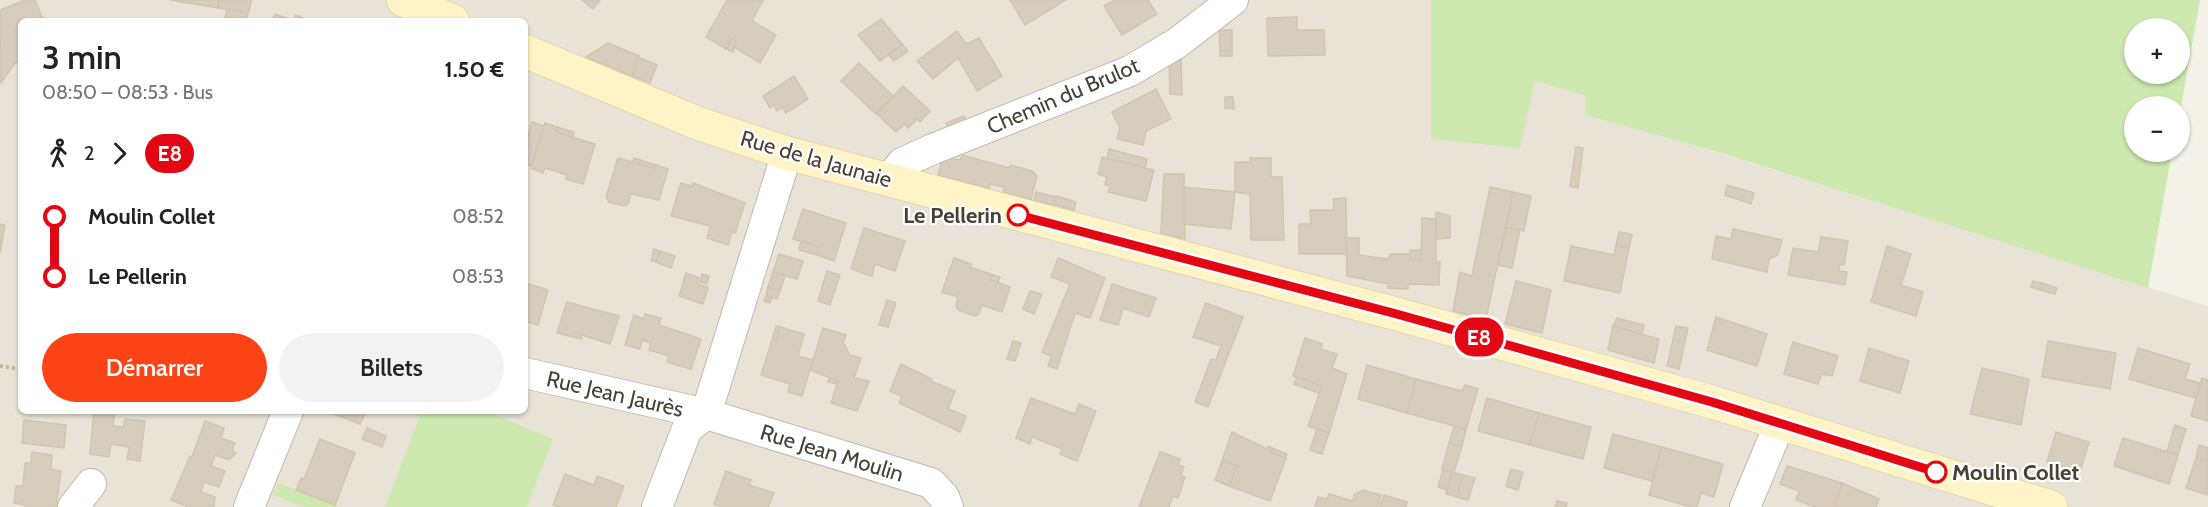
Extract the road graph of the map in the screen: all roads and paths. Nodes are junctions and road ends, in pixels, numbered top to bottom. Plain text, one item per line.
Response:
1 (403, 0) edge
2 (1233, 0) edge
3 (446, 18) edge
4 (528, 52) edge
5 (787, 153) junction
6 (889, 180) junction
7 (0, 366) edge
8 (18, 369) edge
9 (528, 374) edge
10 (287, 414) edge
11 (706, 414) junction
12 (1780, 423) junction
13 (249, 507) edge
14 (657, 507) edge
15 (948, 507) edge
16 (1745, 507) edge
17 (2051, 507) edge

1 - 3 main road
2 - 6 street, Chemin du Brulot
4 - 5 main road, Rue de la Jaunaie
5 - 6 main road, Rue de la Jaunaie
5 - 11 street
6 - 12 main road, Rue de la Jaunaie
7 - 8 path
9 - 11 street, Rue Jean Jaurès
10 - 13 street
11 - 14 street
11 - 15 street, Rue Jean Moulin
12 - 16 street
12 - 17 main road, Rue de la Jaunaie

